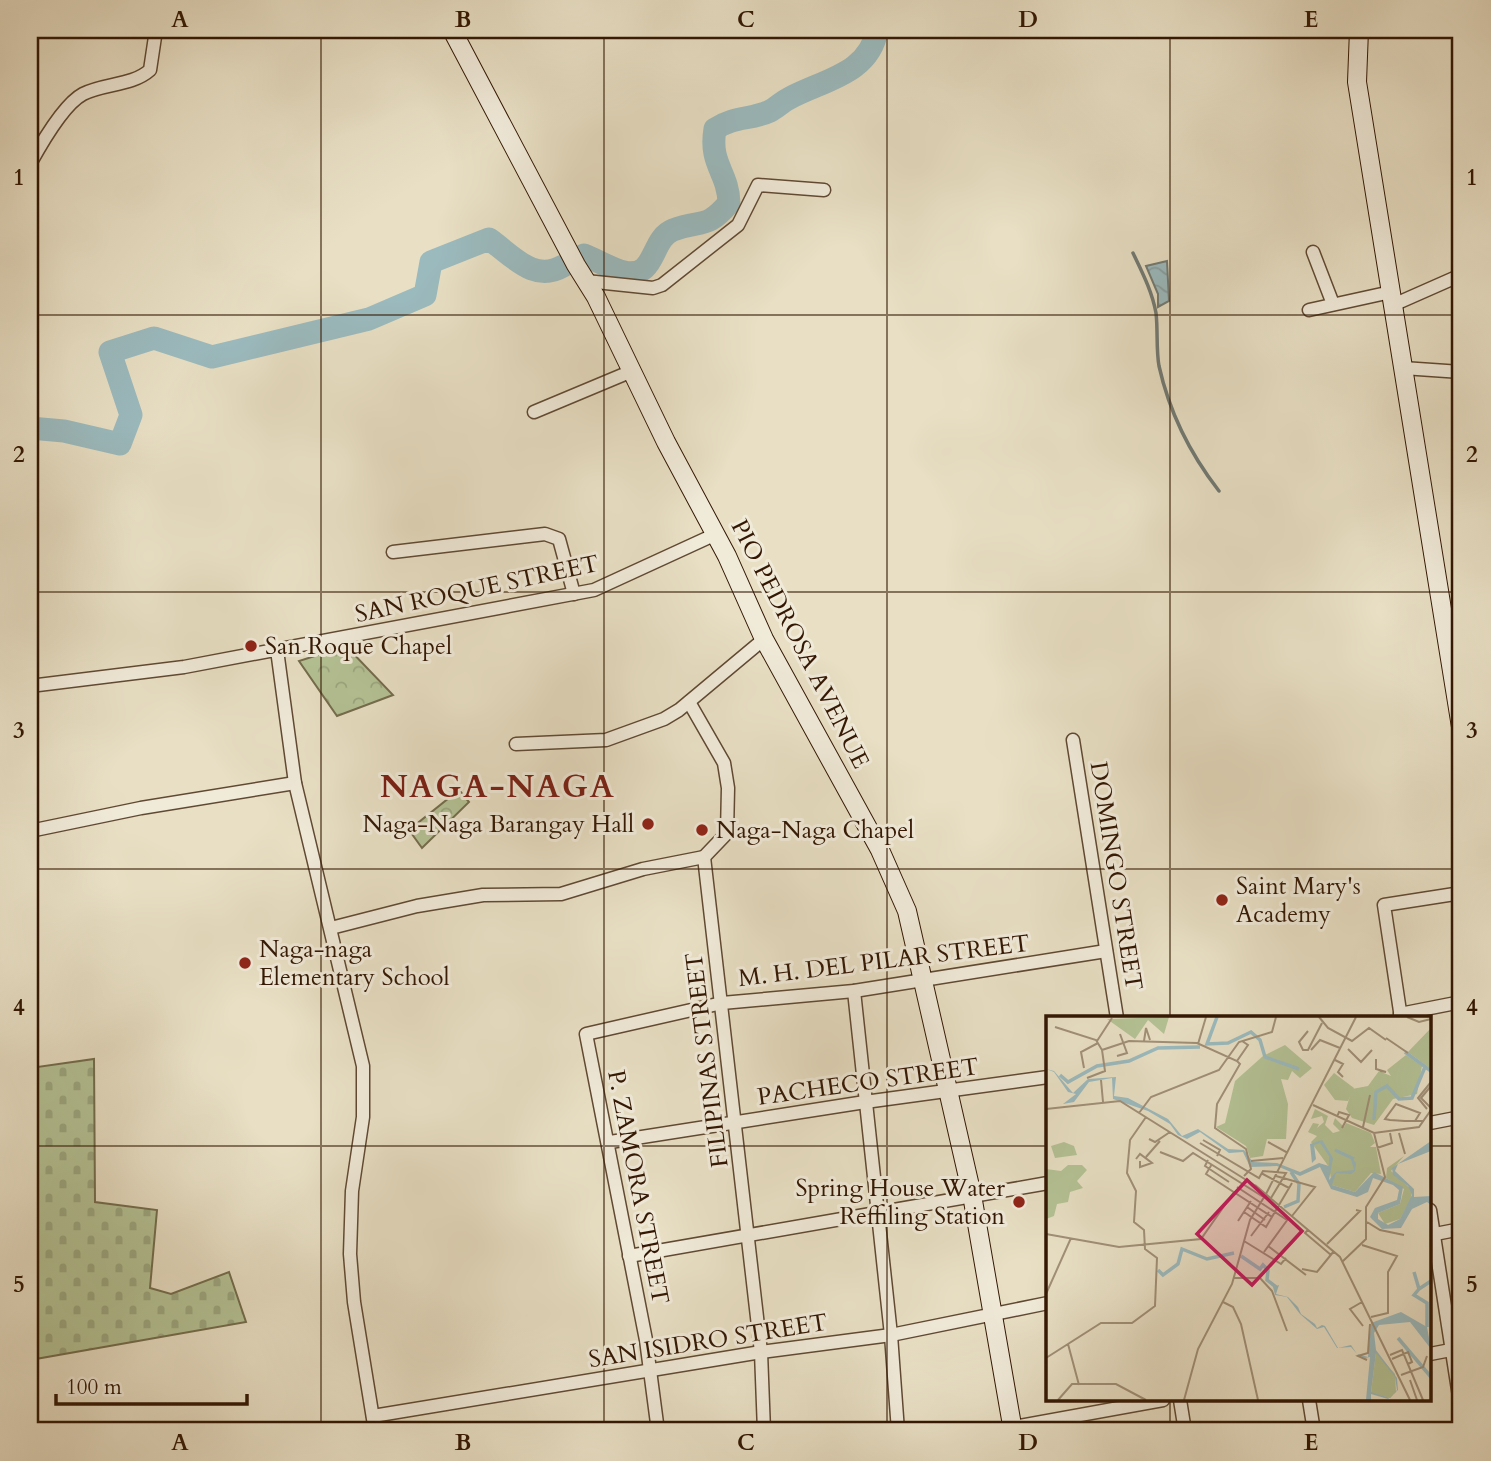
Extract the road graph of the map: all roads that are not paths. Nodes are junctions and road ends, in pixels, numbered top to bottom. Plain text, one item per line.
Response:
1 (156, 30) edge
2 (452, 30) edge
3 (1359, 30) edge
4 (30, 164) edge
5 (824, 190) dead end
6 (1313, 252) dead end
7 (1461, 275) edge
8 (586, 281) junction
9 (1392, 298) junction
10 (1333, 304) junction
11 (1309, 310) dead end
12 (1403, 368) junction
13 (632, 371) junction
14 (1461, 372) edge
15 (534, 412) dead end
16 (716, 534) junction
17 (393, 552) dead end
18 (574, 594) junction
19 (764, 639) junction
20 (277, 650) junction
21 (30, 686) edge
22 (689, 702) junction
23 (1461, 727) edge
24 (1073, 740) dead end
25 (516, 744) dead end
26 (295, 783) junction
27 (30, 831) edge
28 (704, 857) junction
29 (1461, 893) edge
30 (331, 928) junction
31 (1106, 951) junction
32 (924, 980) junction
33 (854, 991) junction
34 (1461, 1002) edge
35 (722, 1003) junction
36 (1117, 1016) edge
37 (1401, 1016) edge
38 (586, 1034) joint
39 (1046, 1077) edge
40 (949, 1093) junction
41 (865, 1101) junction
42 (1461, 1117) edge
43 (735, 1123) junction
44 (1432, 1123) edge
45 (610, 1142) junction
46 (1046, 1183) edge
47 (972, 1195) junction
48 (876, 1213) junction
49 (1461, 1229) edge
50 (748, 1234) junction
51 (1432, 1234) edge
52 (629, 1256) junction
53 (1046, 1303) edge
54 (995, 1313) junction
55 (891, 1335) junction
56 (1457, 1349) edge
57 (761, 1352) junction
58 (1432, 1354) edge
59 (650, 1371) junction
60 (1153, 1402) edge
61 (1180, 1402) edge
62 (1309, 1402) edge
63 (1461, 1409) edge
64 (373, 1416) junction
65 (1013, 1429) edge
66 (375, 1431) edge
67 (658, 1431) edge
68 (764, 1431) edge
69 (898, 1431) edge
70 (992, 1431) edge
71 (1185, 1431) edge
72 (1314, 1431) edge

1 - 4 street
2 - 8 main road, PIO PEDROSA AVENUE
3 - 9 main road
5 - 8 street
6 - 10 street
7 - 9 street
8 - 13 main road, PIO PEDROSA AVENUE
9 - 10 street
9 - 12 main road
10 - 11 street
12 - 14 street
12 - 23 main road
13 - 15 street
13 - 16 main road, PIO PEDROSA AVENUE
16 - 18 street, SAN ROQUE STREET
16 - 19 main road, PIO PEDROSA AVENUE
17 - 18 street
18 - 20 street, SAN ROQUE STREET
19 - 22 street
19 - 32 main road, PIO PEDROSA AVENUE
20 - 21 street, SAN ROQUE STREET
20 - 26 street
22 - 25 street
22 - 28 street
24 - 31 street, DOMINGO STREET
26 - 27 street
26 - 30 street
28 - 30 street
28 - 35 street, FILIPINAS STREET
29 - 37 street
30 - 64 street
31 - 32 street, M. H. DEL PILAR STREET
31 - 36 street, DOMINGO STREET
32 - 33 street, M. H. DEL PILAR STREET
32 - 40 main road, PIO PEDROSA AVENUE
33 - 35 street, M. H. DEL PILAR STREET
33 - 41 street
34 - 37 street
35 - 38 street, M. H. DEL PILAR STREET
35 - 43 street, FILIPINAS STREET
38 - 45 street, P. ZAMORA STREET
39 - 40 street, PACHECO STREET
40 - 41 street, PACHECO STREET
40 - 47 main road, PIO PEDROSA AVENUE
41 - 43 street, PACHECO STREET
41 - 48 street
42 - 44 street
43 - 45 street, PACHECO STREET
43 - 50 street, FILIPINAS STREET
45 - 52 street, P. ZAMORA STREET
46 - 47 street
47 - 48 street
47 - 54 main road, PIO PEDROSA AVENUE
48 - 50 street
48 - 55 street
49 - 51 street
50 - 52 street
50 - 57 street, FILIPINAS STREET
51 - 56 street
52 - 59 street, P. ZAMORA STREET
53 - 54 street, SAN ISIDRO STREET
54 - 55 street, SAN ISIDRO STREET
54 - 65 main road, PIO PEDROSA AVENUE
55 - 57 street, SAN ISIDRO STREET
55 - 69 street
56 - 58 street
56 - 63 street
57 - 59 street, SAN ISIDRO STREET
57 - 68 street, FILIPINAS STREET
59 - 64 street, SAN ISIDRO STREET
59 - 67 street, P. ZAMORA STREET
60 - 65 street
61 - 71 street
62 - 72 street
64 - 66 street
65 - 70 street

